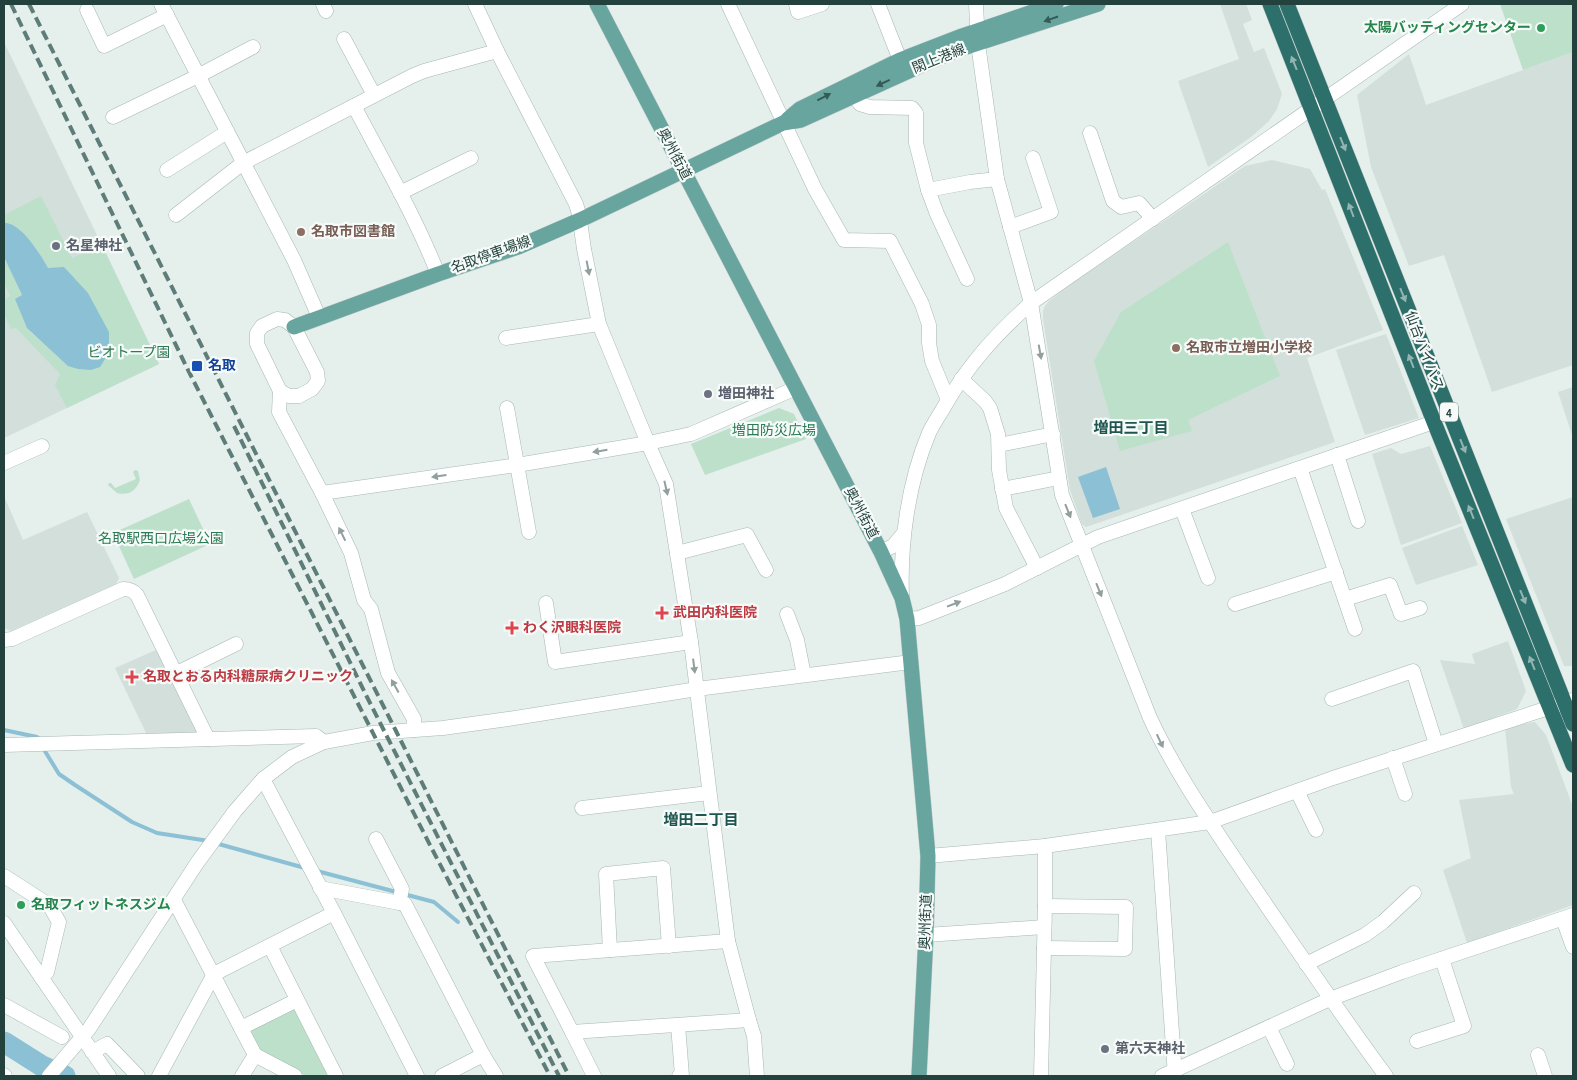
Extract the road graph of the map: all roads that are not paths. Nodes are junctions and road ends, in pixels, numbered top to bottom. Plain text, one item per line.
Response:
1 (478, 4) edge
2 (596, 4) edge
3 (728, 4) edge
4 (796, 4) edge
5 (822, 4) edge
6 (878, 4) edge
7 (976, 4) edge
8 (1056, 4) edge
9 (1098, 4) edge
10 (1270, 4) edge
11 (1287, 4) edge
12 (1462, 4) edge
13 (164, 9) edge
14 (87, 10) dead end
15 (978, 37) junction
16 (344, 39) dead end
17 (253, 47) dead end
18 (497, 52) junction
19 (900, 60) junction
20 (198, 76) junction
21 (374, 96) junction
22 (854, 96) junction
23 (1325, 99) junction
24 (354, 106) junction
25 (1312, 108) junction
26 (113, 117) dead end
27 (784, 123) junction
28 (227, 132) junction
29 (1090, 133) dead end
30 (471, 158) dead end
31 (1033, 158) dead end
32 (243, 163) junction
33 (167, 170) dead end
34 (683, 172) junction
35 (997, 179) junction
36 (928, 190) junction
37 (400, 194) junction
38 (176, 215) dead end
39 (1153, 219) junction
40 (580, 220) junction
41 (1010, 227) junction
42 (438, 274) junction
43 (967, 279) dead end
44 (1031, 304) junction
45 (318, 317) junction
46 (599, 324) junction
47 (294, 327) junction
48 (506, 338) dead end
49 (961, 379) junction
50 (796, 388) junction
51 (280, 391) junction
52 (948, 400) junction
53 (507, 408) dead end
54 (1434, 422) junction
55 (1053, 434) junction
56 (648, 443) junction
57 (999, 445) junction
58 (42, 446) dead end
59 (1337, 455) junction
60 (4, 463) edge
61 (517, 465) junction
62 (1300, 468) junction
63 (1059, 478) junction
64 (1002, 489) junction
65 (322, 493) junction
66 (1182, 509) junction
67 (1358, 521) dead end
68 (529, 532) dead end
69 (903, 534) junction
70 (1081, 545) junction
71 (882, 552) junction
72 (677, 553) junction
73 (1037, 568) junction
74 (766, 570) dead end
75 (1336, 572) junction
76 (1208, 578) dead end
77 (902, 598) junction
78 (1345, 599) junction
79 (546, 603) dead end
80 (1235, 604) dead end
81 (1420, 608) dead end
82 (788, 614) dead end
83 (908, 619) junction
84 (1355, 628) dead end
85 (4, 640) edge
86 (691, 642) junction
87 (236, 644) dead end
88 (911, 662) junction
89 (177, 673) junction
90 (804, 675) junction
91 (698, 689) junction
92 (1332, 699) dead end
93 (1563, 703) edge
94 (1573, 724) edge
95 (414, 730) junction
96 (208, 739) junction
97 (324, 742) junction
98 (1436, 744) junction
99 (4, 745) edge
100 (1393, 758) junction
101 (1573, 765) edge
102 (263, 779) junction
103 (1297, 791) junction
104 (708, 793) junction
105 (1405, 794) dead end
106 (582, 808) dead end
107 (1210, 822) junction
108 (1158, 830) junction
109 (1316, 830) dead end
110 (376, 839) dead end
111 (1045, 846) junction
112 (928, 856) junction
113 (4, 876) edge
114 (318, 883) junction
115 (1414, 893) dead end
116 (400, 898) junction
117 (174, 900) junction
118 (1045, 906) junction
119 (334, 913) junction
120 (1568, 917) edge
121 (4, 923) edge
122 (1044, 927) junction
123 (926, 935) junction
124 (728, 941) junction
125 (270, 946) junction
126 (669, 946) junction
127 (1573, 947) edge
128 (1044, 948) junction
129 (610, 950) junction
130 (1442, 959) junction
131 (1306, 964) junction
132 (214, 974) junction
133 (41, 977) junction
134 (1330, 999) junction
135 (298, 1000) junction
136 (4, 1005) edge
137 (69, 1018) junction
138 (749, 1020) junction
139 (678, 1025) junction
140 (42, 1026) junction
141 (1270, 1027) junction
142 (242, 1028) junction
143 (572, 1032) junction
144 (62, 1037) dead end
145 (82, 1038) junction
146 (1417, 1041) dead end
147 (255, 1055) junction
148 (483, 1055) junction
149 (1538, 1055) dead end
150 (95, 1057) junction
151 (1287, 1064) dead end
152 (1175, 1073) edge
153 (49, 1076) edge
154 (109, 1076) edge
155 (138, 1076) edge
156 (159, 1076) edge
157 (242, 1076) edge
158 (295, 1076) edge
159 (336, 1076) edge
160 (417, 1076) edge
161 (442, 1076) edge
162 (496, 1076) edge
163 (594, 1076) edge
164 (679, 1076) edge
165 (757, 1076) edge
166 (919, 1076) edge
167 (1041, 1076) edge
168 (1162, 1076) edge
169 (1386, 1076) edge
170 (1546, 1076) edge

1 - 18 street
2 - 34 main road, 奥州街道
3 - 27 street
4 - 5 street
6 - 19 street
7 - 15 street
8 - 15 main road, 閖上港線
9 -> 15 main road, 閖上港線
25 -> 10 highway, 仙台バイパス / 4
11 - 23 highway, 仙台バイパス / 4
12 - 23 street
13 - 14 street
13 - 20 street
15 - 19 main road, 閖上港線
15 -> 22 main road, 閖上港線
15 - 35 street
16 - 21 street
17 - 20 street
18 - 21 street
18 - 40 street
27 -> 19 main road, 閖上港線
20 - 26 street
20 - 28 street
21 - 24 street
22 - 27 main road, 閖上港線
22 - 36 street
23 - 25 street
23 -> 93 highway, 仙台バイパス / 4
24 - 32 street
24 - 37 street
25 - 39 street
54 -> 25 highway, 仙台バイパス / 4
27 - 34 main road, 閖上港線
27 - 52 street
28 - 32 street
28 - 33 street
29 - 39 street
30 - 37 street
31 - 41 street
32 - 38 street
32 - 45 street
34 - 40 main road, 名取停車場線
34 - 50 main road, 奥州街道
35 - 36 street
35 - 41 street
36 - 43 street
37 - 42 street
39 - 44 street
40 - 42 main road, 名取停車場線
40 -> 46 street
41 - 44 street
42 - 45 main road, 名取停車場線
44 - 49 street
44 -> 55 street
45 - 47 main road, 名取停車場線
46 - 48 street
46 - 56 street
47 - 51 street
47 - 51 street
49 - 52 street
49 - 57 street
50 - 56 street
50 - 71 main road, 奥州街道
51 - 65 street
52 - 69 street
53 - 61 street
54 - 59 street
93 -> 54 highway, 仙台バイパス / 4
55 - 57 street
55 - 63 street
56 -> 61 street
56 -> 72 street
57 - 64 street
58 - 60 street
59 - 62 street
59 - 67 street
61 -> 65 street
61 - 68 street
62 - 66 street
62 - 75 street
63 - 64 street
63 -> 70 street
64 - 73 street
95 -> 65 street
66 - 70 street
66 - 76 street
69 - 71 street
69 - 77 street
70 - 73 street
70 -> 107 street
71 - 77 main road, 奥州街道
72 - 74 street
72 - 86 street
83 -> 73 street
75 - 78 street
75 - 80 street
77 - 83 main road, 奥州街道
78 - 81 street
78 - 84 street
79 - 86 street
82 - 90 street
83 - 88 main road, 奥州街道
85 - 89 street
86 -> 91 street
87 - 89 street
88 - 90 street
88 - 112 main road, 奥州街道
89 - 96 street
90 - 91 street
91 - 95 street
91 - 104 street
92 - 98 street
93 - 94 highway, 仙台バイパス / 4
93 - 98 street
93 - 101 highway, 仙台バイパス / 4
95 - 97 street
96 - 97 street
96 - 99 street
97 - 102 street
98 - 100 street
100 - 103 street
100 - 105 street
102 - 114 street
102 - 117 street
103 - 107 street
103 - 109 street
104 - 106 street
104 - 124 street
107 - 108 street
107 - 131 street
108 - 111 street
108 - 152 street
110 - 116 street
111 - 112 street
111 - 118 street
112 - 123 main road, 奥州街道
113 - 133 street
114 - 116 street
114 - 119 street
115 - 131 street
116 - 148 street
117 - 132 street
117 - 145 street
118 - 122 street
118 - 128 street
119 - 125 street
119 - 160 street
120 - 127 street
120 - 130 street
121 - 133 street
122 - 123 street
122 - 128 street
123 - 166 main road, 奥州街道
124 - 126 street
124 - 138 street
125 - 132 street
125 - 135 street
126 - 129 street
126 - 129 street
128 - 167 street
129 - 143 street
130 - 134 street
130 - 146 street
131 - 134 street
132 - 142 street
132 - 156 street
133 - 137 street
134 - 141 street
134 - 169 street
135 - 142 street
135 - 159 street
136 - 140 street
137 - 140 street
137 - 145 street
138 - 139 street
138 - 165 street
139 - 143 street
139 - 164 street
140 - 144 street
141 - 151 street
141 - 152 street
142 - 147 street
143 - 163 street
145 - 150 street
145 - 153 street
147 - 157 street
147 - 158 street
148 - 161 street
148 - 162 street
149 - 170 street
150 - 154 street
150 - 155 street
152 - 168 street

